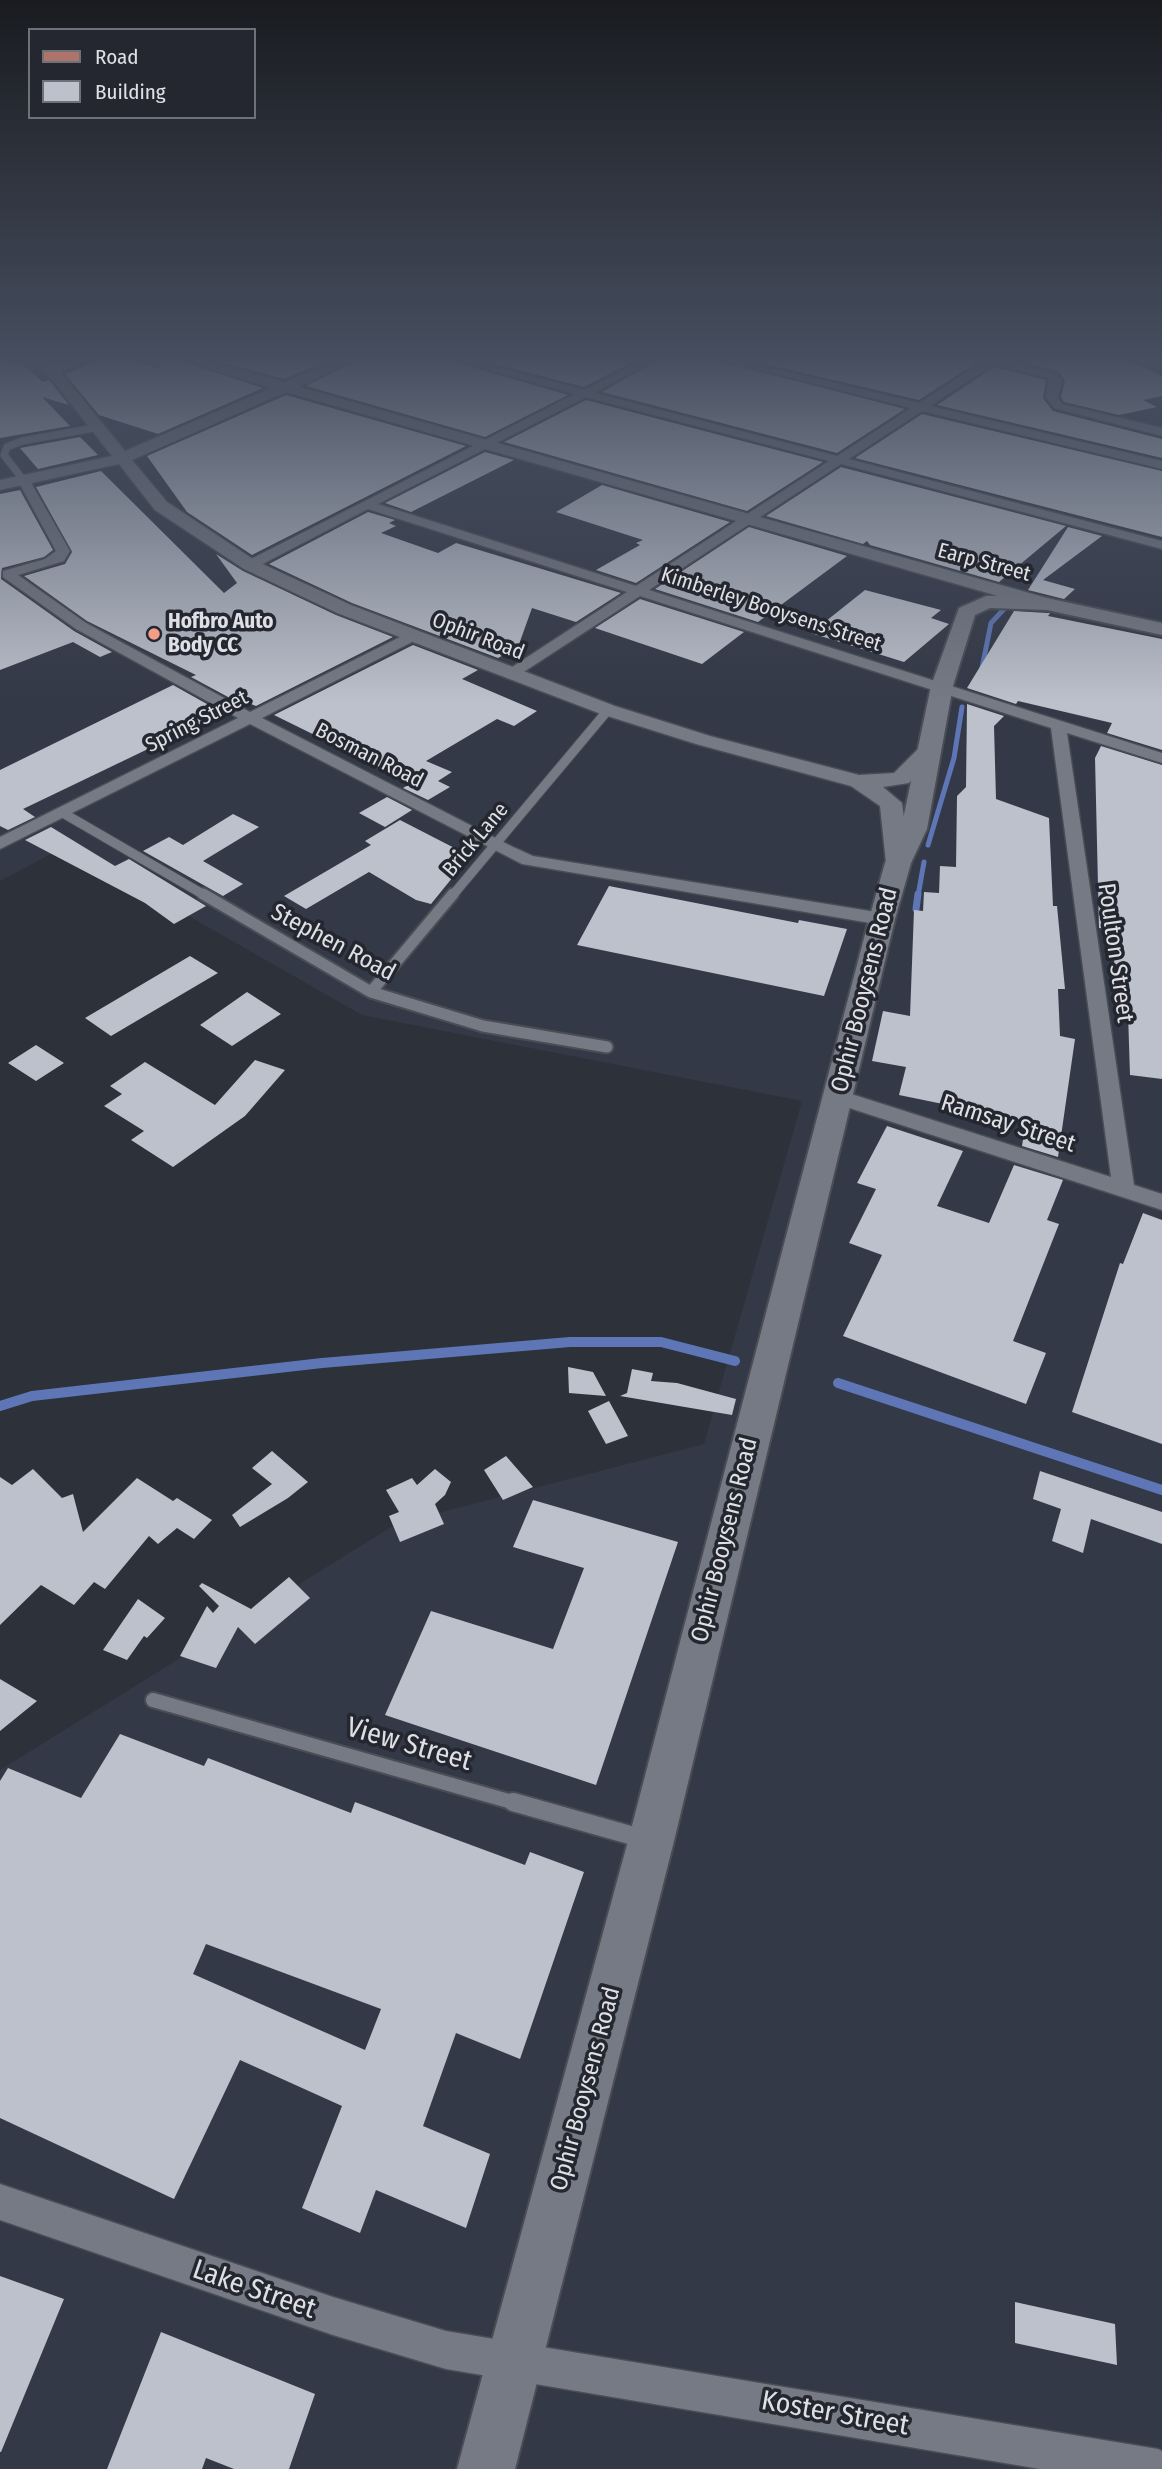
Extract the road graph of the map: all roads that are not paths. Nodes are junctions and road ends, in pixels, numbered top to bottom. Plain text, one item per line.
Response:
1 (18, 473) edge
2 (57, 473) edge
3 (135, 473) edge
4 (430, 473) edge
5 (580, 473) edge
6 (817, 473) edge
7 (888, 473) edge
8 (24, 481) junction
9 (0, 485) edge
10 (367, 505) junction
11 (744, 520) junction
12 (1162, 545) edge
13 (250, 565) junction
14 (928, 572) junction
15 (4, 575) edge
16 (638, 590) junction
17 (1047, 604) junction
18 (966, 612) junction
19 (1162, 629) edge
20 (413, 636) junction
21 (511, 674) junction
22 (942, 686) junction
23 (608, 710) junction
24 (249, 719) junction
25 (1058, 724) junction
26 (932, 746) junction
27 (1162, 758) edge
28 (859, 781) junction
29 (63, 813) junction
30 (0, 844) edge
31 (494, 844) junction
32 (898, 863) junction
33 (882, 919) junction
34 (371, 992) junction
35 (607, 1046) dead end
36 (838, 1097) junction
37 (1123, 1188) junction
38 (1162, 1202) edge
39 (153, 1700) dead end
40 (651, 1841) junction
41 (0, 2202) edge
42 (513, 2359) junction
43 (486, 2469) edge
44 (1158, 2469) edge

1 - 8 lane
2 - 8 street
3 - 13 street, Ophir Road
4 - 10 street
5 - 11 street, Earp Street
6 - 11 street
7 - 12 street
8 - 9 street
8 - 15 street, Bosman Road
10 - 13 street
10 - 16 street, Kimberley Booysens Street
11 - 14 street, Earp Street
11 - 16 street
13 - 20 street, Ophir Road
14 - 17 street, Earp Street
14 - 18 street
15 - 24 street, Bosman Road
16 - 21 street
16 - 22 street, Kimberley Booysens Street
17 - 18 main road
17 - 19 main road
18 - 22 main road, Ophir Booysens Road
20 - 21 street, Ophir Road
20 - 24 street, Spring Street
21 - 23 street, Ophir Road
22 - 25 street, Kimberley Booysens Street
22 - 26 main road, Ophir Booysens Road
23 - 28 street, Ophir Road
23 - 31 lane, Brick Lane
24 - 29 street, Spring Street
24 - 31 street, Bosman Road
25 - 27 street, Kimberley Booysens Street
25 - 37 street, Poulton Street
26 - 28 street
26 - 32 main road, Ophir Booysens Road
28 - 32 street
29 - 30 street, Spring Street
29 - 34 lane, Stephen Road
31 - 33 street, Bosman Road
31 - 34 lane, Brick Lane
32 - 33 main road, Ophir Booysens Road
33 - 36 main road, Ophir Booysens Road
34 - 35 lane, Stephen Road
36 - 37 street, Ramsay Street
36 - 40 main road, Ophir Booysens Road
37 - 38 street, Ramsay Street
39 - 40 lane, View Street
40 - 42 main road, Ophir Booysens Road
41 - 42 street, Lake Street
42 - 43 main road, Ophir Booysens Road
42 - 44 street, Koster Street

